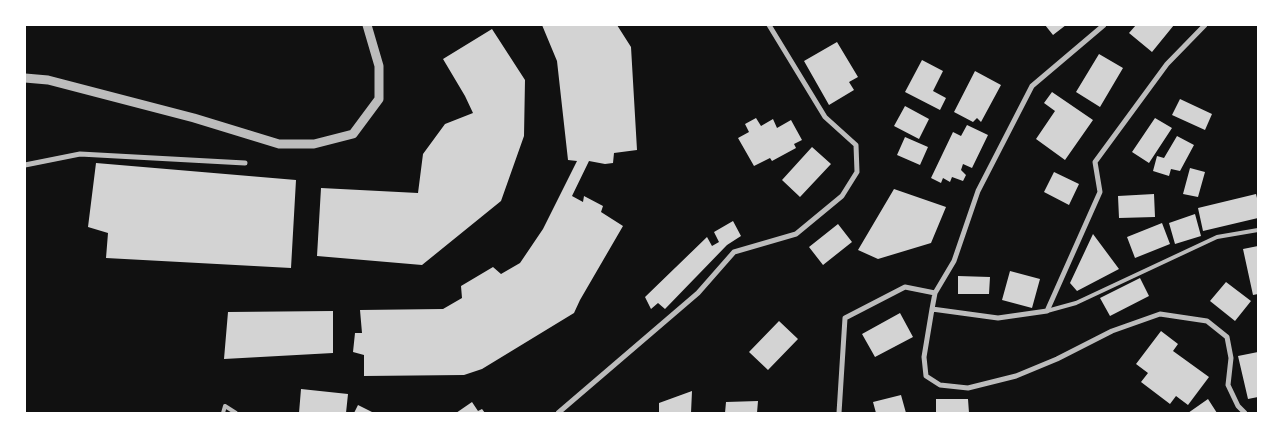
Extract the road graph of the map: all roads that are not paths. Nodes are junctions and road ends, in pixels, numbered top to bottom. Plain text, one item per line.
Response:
1 (367, 25) edge
2 (769, 25) edge
3 (1104, 25) edge
4 (1205, 25) edge
5 (25, 78) edge
6 (245, 163) dead end
7 (25, 165) edge
8 (1258, 230) edge
9 (936, 293) junction
10 (932, 309) junction
11 (1047, 311) junction
12 (223, 413) edge
13 (236, 413) edge
14 (558, 413) edge
15 (840, 413) edge
16 (1245, 413) edge

1 - 5 street
2 - 14 street
3 - 9 street
4 - 11 street
6 - 7 street
8 - 11 lane
9 - 10 street
9 - 15 street
10 - 11 street
10 - 16 street
12 - 13 lane

